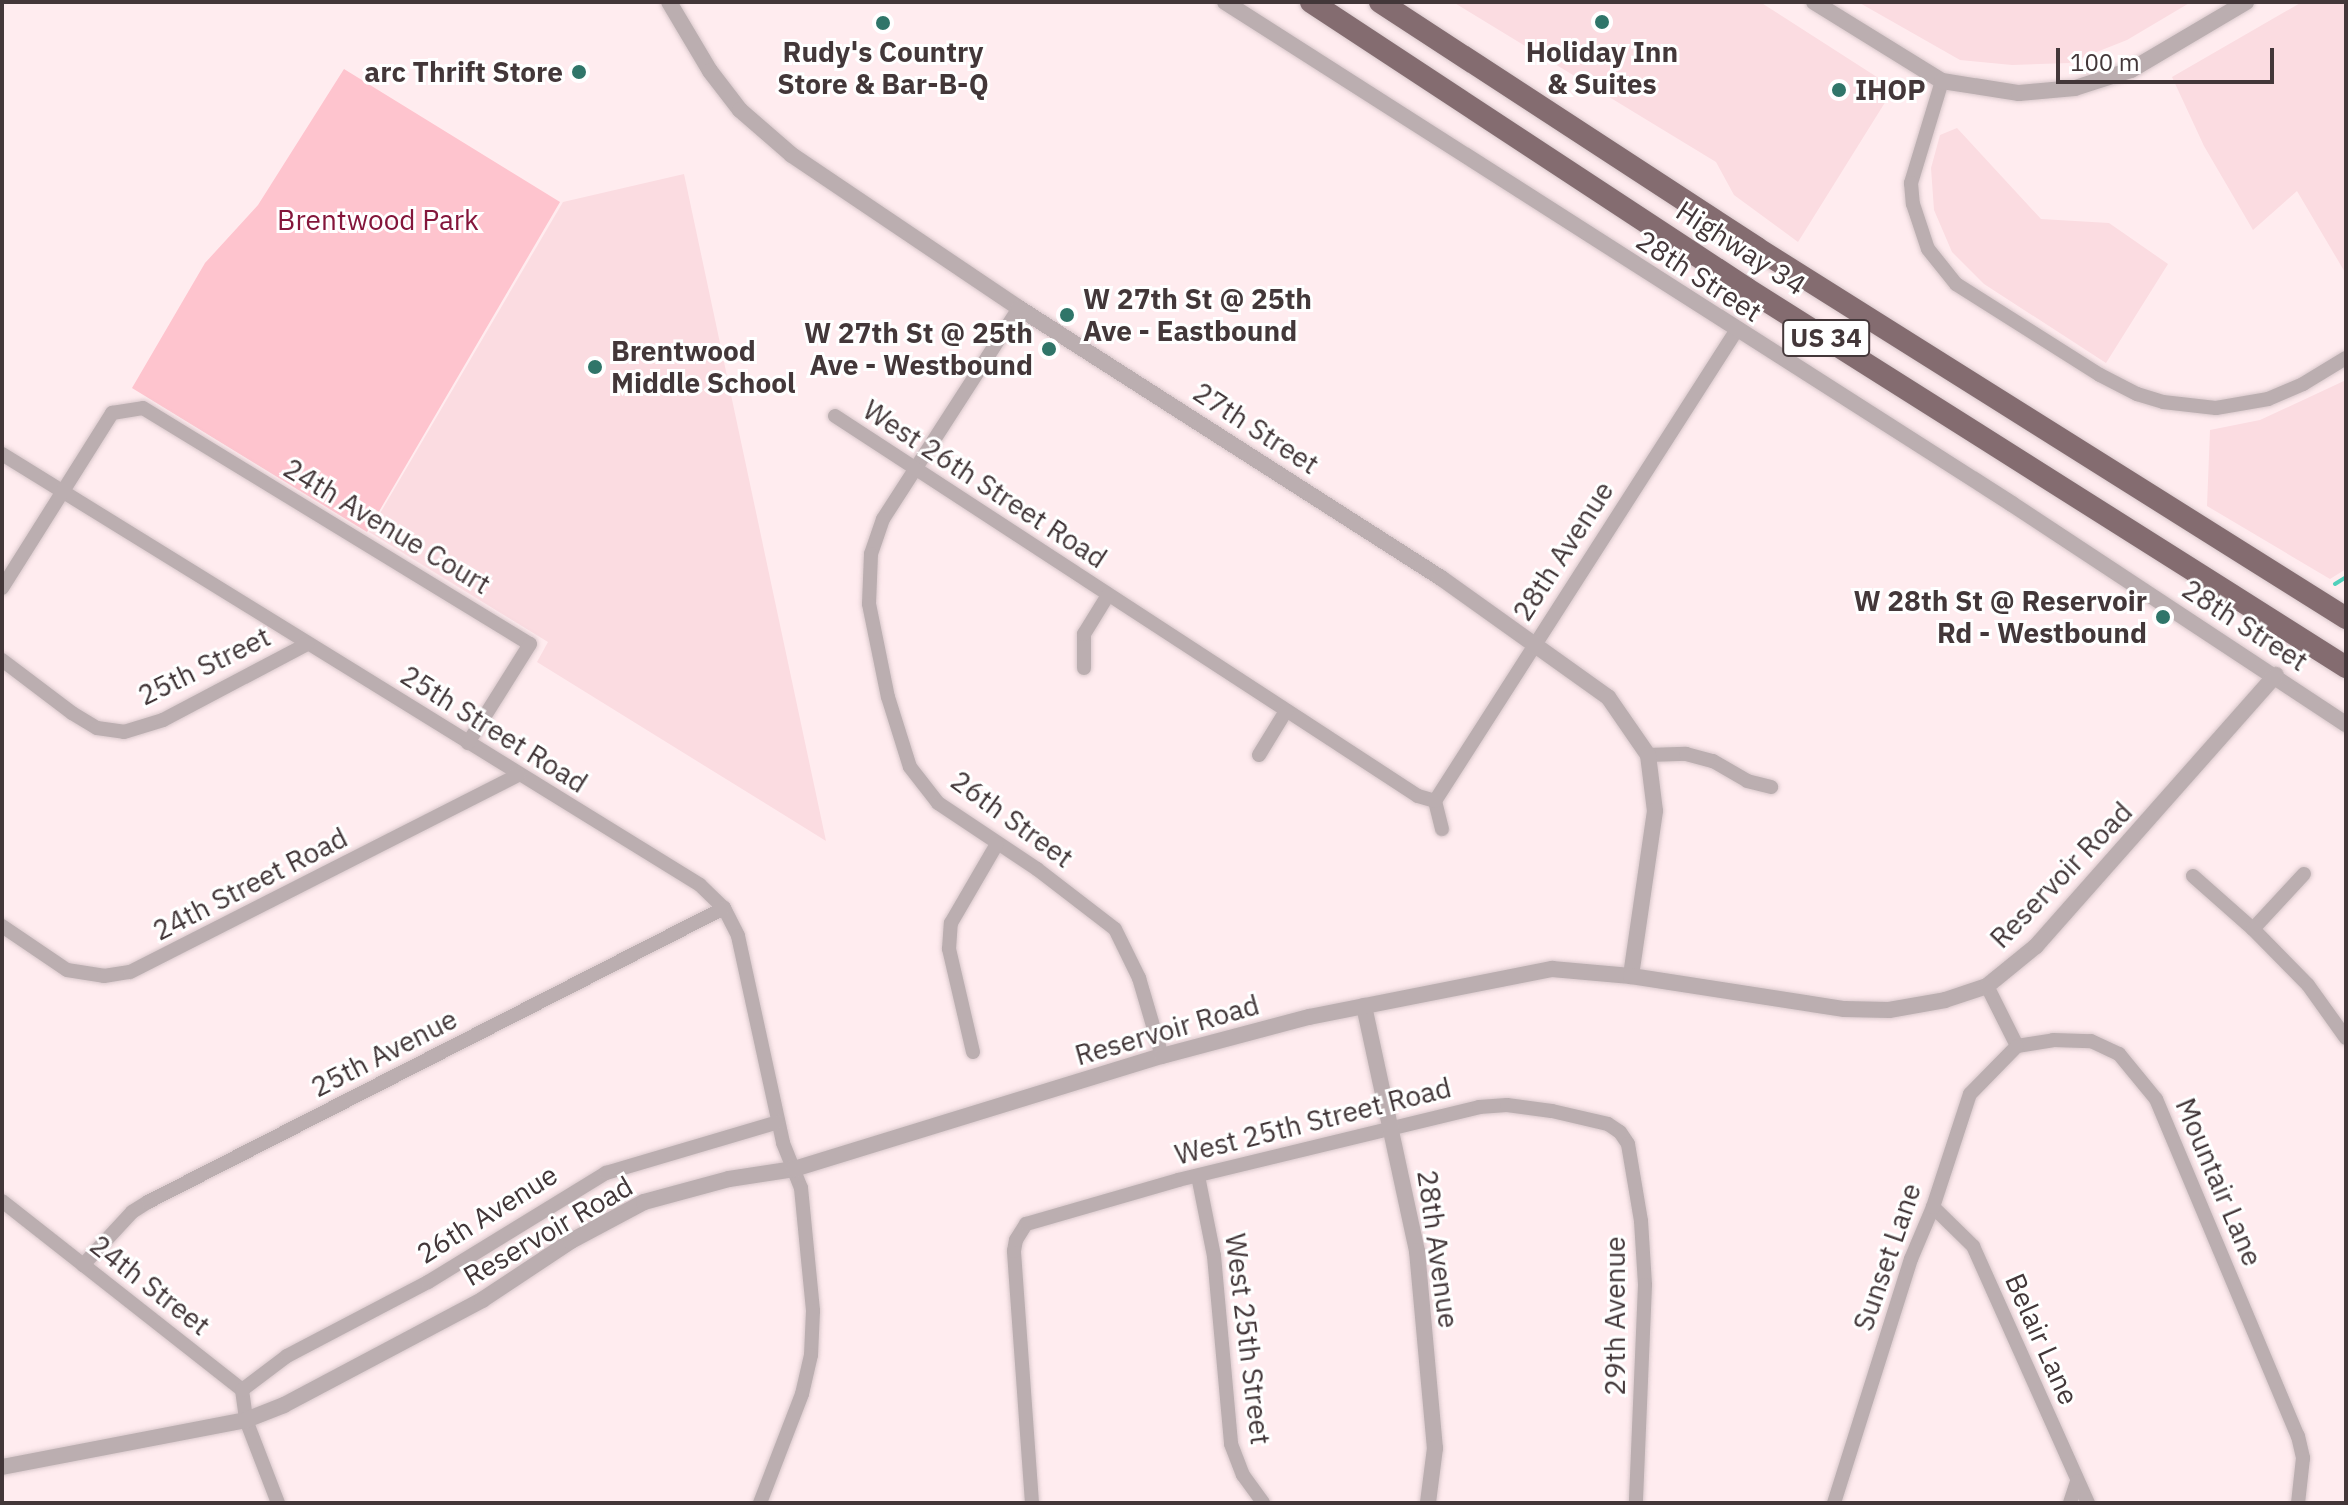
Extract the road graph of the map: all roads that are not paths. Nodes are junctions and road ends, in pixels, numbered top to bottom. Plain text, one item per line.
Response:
1 (669, 2) edge
2 (1225, 2) edge
3 (1311, 2) edge
4 (1380, 2) edge
5 (1814, 2) edge
6 (2246, 2) edge
7 (1942, 81) junction
8 (1019, 308) junction
9 (1736, 331) junction
10 (2346, 358) edge
11 (835, 416) dead end
12 (2, 454) edge
13 (914, 469) junction
14 (63, 491) junction
15 (2, 588) edge
16 (1108, 595) junction
17 (2346, 618) edge
18 (1535, 642) junction
19 (307, 644) junction
20 (2, 660) edge
21 (2346, 667) edge
22 (1084, 668) dead end
23 (2276, 675) junction
24 (1286, 711) junction
25 (2346, 724) edge
26 (468, 743) junction
27 (1259, 755) dead end
28 (1648, 755) junction
29 (519, 775) junction
30 (1771, 787) dead end
31 (1435, 801) junction
32 (1442, 829) dead end
33 (997, 844) junction
34 (2304, 874) dead end
35 (2193, 876) dead end
36 (724, 908) junction
37 (2, 926) edge
38 (2253, 929) junction
39 (1631, 976) junction
40 (1987, 986) junction
41 (1364, 1006) junction
42 (2346, 1038) edge
43 (2017, 1046) junction
44 (973, 1052) dead end
45 (1162, 1056) junction
46 (778, 1122) junction
47 (1391, 1129) junction
48 (1620, 1132) joint
49 (794, 1169) junction
50 (1198, 1176) junction
51 (2, 1201) edge
52 (1933, 1207) junction
53 (83, 1265) junction
54 (242, 1390) junction
55 (246, 1420) junction
56 (2, 1467) edge
57 (2077, 1481) junction
58 (278, 1503) edge
59 (760, 1503) edge
60 (1032, 1503) edge
61 (1263, 1503) edge
62 (1428, 1503) edge
63 (1636, 1503) edge
64 (1834, 1503) edge
65 (2070, 1503) edge
66 (2088, 1503) edge
67 (2298, 1503) edge

1 - 8 street, 27th Street
2 - 9 street, 28th Street
3 - 21 highway, Highway 34 / US 34
4 - 17 highway, Highway 34 / US 34
5 - 7 street
6 - 7 street
7 - 10 street
8 - 13 street
8 - 18 street, 27th Street
9 - 18 street, 28th Avenue
9 - 23 street, 28th Street
11 - 13 street, West 26th Street Road
12 - 14 street, 25th Street Road
13 - 16 street, West 26th Street Road
13 - 33 street, 26th Street
14 - 15 street
14 - 19 street, 25th Street Road
14 - 26 street, 24th Avenue Court
16 - 22 street, West 26th Street Road
16 - 24 street, West 26th Street Road
18 - 28 street, 27th Street
18 - 31 street, 28th Avenue
19 - 20 street, 25th Street
19 - 26 street, 25th Street Road
23 - 25 street, 28th Street
23 - 40 street, Reservoir Road
24 - 27 street
24 - 31 street, West 26th Street Road
26 - 29 street, 25th Street Road
28 - 30 street
28 - 39 street, 27th Street
29 - 36 street, 25th Street Road
29 - 37 street, 24th Street Road
31 - 32 street
33 - 44 street
33 - 45 street, 26th Street
34 - 38 street
35 - 38 street
36 - 46 street, 25th Street Road
36 - 53 street, 25th Avenue
38 - 42 street
39 - 40 street, Reservoir Road
39 - 41 street, Reservoir Road
40 - 43 street
41 - 45 street, Reservoir Road
41 - 47 street, 28th Avenue
43 - 52 street, Sunset Lane
43 - 67 street, Mountair Lane
45 - 49 street, Reservoir Road
46 - 49 street, 25th Street Road
46 - 54 street, 26th Avenue
47 - 48 street, West 25th Street Road
47 - 50 street, West 25th Street Road
47 - 62 street, 28th Avenue
48 - 63 street, 29th Avenue
49 - 55 street, Reservoir Road
49 - 59 street, 25th Street Road
50 - 60 street, West 25th Street Road
50 - 61 street, West 25th Street
51 - 53 street, 24th Street
52 - 57 street, Belair Lane
52 - 64 street, Sunset Lane
53 - 54 street, 24th Street
54 - 55 street
55 - 56 street, Reservoir Road
55 - 58 street
57 - 65 street
57 - 66 street, Belair Lane

